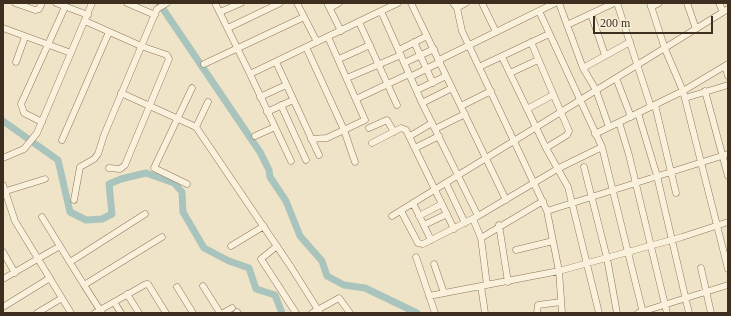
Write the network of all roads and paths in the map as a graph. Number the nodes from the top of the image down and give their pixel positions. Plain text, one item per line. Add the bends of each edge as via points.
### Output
1 (16, 3) edge
2 (42, 3) edge
3 (56, 3) edge
4 (92, 3) edge
5 (127, 3) edge
6 (216, 3) edge
7 (241, 3) edge
8 (280, 3) edge
9 (297, 3) edge
10 (339, 3) edge
11 (398, 3) edge
12 (411, 3) edge
13 (466, 3) edge
14 (555, 3) edge
15 (559, 3) edge
16 (614, 3) edge
17 (618, 3) edge
18 (659, 3) edge
19 (687, 3) edge
20 (719, 3) edge
21 (485, 4) edge
22 (328, 5) edge
23 (651, 5) edge
24 (65, 6) junction
25 (455, 6) edge
26 (160, 8) edge
27 (381, 11) junction
28 (539, 11) junction
29 (726, 11) edge
30 (220, 12) junction
31 (591, 14) junction
32 (88, 15) junction
33 (304, 17) junction
34 (85, 22) junction
35 (359, 22) junction
36 (567, 25) junction
37 (3, 28) edge
38 (228, 28) junction
39 (696, 29) junction
40 (340, 31) junction
41 (109, 32) junction
42 (496, 32) junction
43 (549, 34) junction
44 (25, 36) junction
45 (427, 36) junction
46 (328, 37) junction
47 (317, 42) junction
48 (414, 42) junction
49 (531, 42) junction
50 (630, 42) junction
51 (46, 44) junction
52 (370, 45) junction
53 (469, 45) junction
54 (141, 46) junction
55 (306, 47) junction
56 (665, 48) junction
57 (238, 49) junction
58 (434, 49) junction
59 (400, 52) junction
60 (71, 53) junction
61 (605, 55) junction
62 (420, 56) junction
63 (502, 57) junction
64 (338, 59) junction
65 (538, 60) junction
66 (439, 61) junction
67 (16, 62) dead end
68 (276, 62) junction
69 (404, 63) junction
70 (204, 64) dead end
71 (379, 65) junction
72 (637, 65) junction
73 (726, 65) edge
74 (479, 67) junction
75 (583, 68) junction
76 (426, 69) junction
77 (510, 73) junction
78 (250, 74) junction
79 (410, 75) junction
80 (446, 76) junction
81 (728, 76) edge
82 (347, 78) junction
83 (616, 78) junction
84 (433, 82) junction
85 (388, 84) junction
86 (286, 85) junction
87 (728, 86) edge
88 (192, 88) dead end
89 (452, 88) junction
90 (417, 90) junction
91 (596, 90) junction
92 (491, 91) junction
93 (683, 91) junction
94 (705, 91) junction
95 (121, 93) junction
96 (553, 95) junction
97 (260, 97) junction
98 (685, 98) junction
99 (356, 99) junction
100 (293, 100) junction
101 (579, 101) junction
102 (208, 102) dead end
103 (422, 102) junction
104 (149, 105) junction
105 (281, 105) junction
106 (397, 105) dead end
107 (461, 106) junction
108 (653, 106) junction
109 (527, 109) junction
110 (267, 112) junction
111 (561, 112) junction
112 (465, 114) junction
113 (638, 114) junction
114 (178, 117) junction
115 (631, 117) junction
116 (42, 122) junction
117 (619, 122) junction
118 (196, 126) junction
119 (434, 126) junction
120 (275, 127) junction
121 (536, 127) junction
122 (609, 127) junction
123 (369, 128) dead end
124 (344, 130) junction
125 (394, 132) junction
126 (596, 134) junction
127 (255, 136) dead end
128 (410, 136) junction
129 (439, 136) junction
130 (311, 139) junction
131 (62, 140) dead end
132 (514, 140) junction
133 (372, 143) dead end
134 (602, 147) junction
135 (415, 148) junction
136 (546, 148) junction
137 (319, 155) dead end
138 (725, 155) edge
139 (3, 158) edge
140 (486, 158) junction
141 (306, 160) dead end
142 (291, 161) dead end
143 (356, 162) dead end
144 (700, 163) junction
145 (584, 167) dead end
146 (109, 168) dead end
147 (559, 168) junction
148 (672, 172) junction
149 (458, 176) junction
150 (657, 176) junction
151 (728, 176) edge
152 (45, 179) dead end
153 (446, 183) junction
154 (636, 183) junction
155 (187, 184) dead end
156 (535, 184) junction
157 (3, 185) edge
158 (435, 190) junction
159 (613, 190) junction
160 (4, 192) edge
161 (676, 193) dead end
162 (591, 197) junction
163 (74, 200) dead end
164 (506, 200) junction
165 (543, 201) junction
166 (413, 203) junction
167 (572, 203) junction
168 (442, 204) junction
169 (6, 208) edge
170 (401, 211) junction
171 (547, 211) junction
172 (146, 214) dead end
173 (447, 214) junction
174 (392, 216) dead end
175 (419, 216) junction
176 (42, 217) dead end
177 (476, 217) junction
178 (728, 222) edge
179 (466, 223) junction
180 (424, 225) junction
181 (499, 225) junction
182 (264, 226) junction
183 (716, 226) junction
184 (454, 229) junction
185 (162, 237) dead end
186 (481, 238) junction
187 (672, 239) junction
188 (431, 240) junction
189 (553, 240) junction
190 (651, 245) junction
191 (60, 246) junction
192 (231, 246) dead end
193 (277, 246) junction
194 (516, 250) dead end
195 (3, 252) edge
196 (628, 252) junction
197 (416, 257) dead end
198 (607, 258) junction
199 (38, 259) junction
200 (70, 262) junction
201 (588, 263) junction
202 (434, 264) dead end
203 (700, 268) dead end
204 (728, 269) edge
205 (559, 271) junction
206 (15, 273) junction
207 (50, 278) junction
208 (3, 279) edge
209 (508, 282) junction
210 (84, 285) junction
211 (728, 285) edge
212 (203, 286) dead end
213 (484, 286) junction
214 (177, 287) dead end
215 (706, 292) junction
216 (444, 293) junction
217 (126, 294) junction
218 (429, 296) junction
219 (62, 298) junction
220 (686, 298) junction
221 (114, 302) junction
222 (562, 302) junction
223 (665, 305) junction
224 (3, 307) edge
225 (236, 311) edge
226 (99, 312) edge
227 (317, 312) edge
228 (37, 313) edge
229 (71, 313) edge
230 (121, 313) edge
231 (139, 313) edge
232 (166, 313) edge
233 (193, 313) edge
234 (220, 313) edge
235 (223, 313) edge
236 (296, 313) edge
237 (350, 313) edge
238 (435, 313) edge
239 (485, 313) edge
240 (537, 313) edge
241 (562, 313) edge
242 (599, 313) edge
243 (617, 313) edge
244 (641, 313) edge
245 (667, 313) edge
246 (690, 313) edge
247 (711, 313) edge

1 - 2 street via 35,10 39,9
3 - 24 street
4 - 32 street
5 - 26 street
6 - 30 street
7 - 30 street
8 - 38 street
9 - 33 street
10 - 22 street
11 - 27 street
12 - 45 street
13 - 25 street
14 - 28 street
15 - 36 street
16 - 31 street
17 - 50 street
18 - 23 street
19 - 39 street
20 - 29 street
21 - 42 street
22 - 40 street
23 - 56 street
24 - 32 street
24 - 51 street
25 - 53 street
26 - 54 street
27 - 35 street
27 - 59 street
28 - 42 street
28 - 43 street
29 - 39 street
30 - 38 street
31 - 36 street
31 - 61 street
32 - 34 street
33 - 47 street
33 - 57 street
34 - 41 street
34 - 60 street
35 - 40 street
35 - 52 street
36 - 75 street
37 - 44 street
38 - 57 street
39 - 56 street
40 - 46 street
41 - 54 street
41 - 131 street
42 - 53 street
43 - 49 street
43 - 101 street
44 - 51 street
44 - 67 street
45 - 48 street
45 - 58 street
46 - 47 street
46 - 64 street
47 - 55 street
48 - 59 street
48 - 62 street
49 - 63 street
49 - 65 street
50 - 61 street
50 - 72 street
51 - 60 street
51 - 116 street via 21,104 24,113
52 - 64 street
52 - 71 street
53 - 66 street
53 - 74 street
54 - 95 street
54 - 104 street via 166,54 169,59
55 - 68 street
55 - 124 street
56 - 72 street
56 - 93 street
57 - 70 street
57 - 78 street
58 - 62 street
58 - 66 street
59 - 69 street
59 - 71 street
60 - 116 street
61 - 75 street
62 - 69 street
62 - 76 street
63 - 74 street
63 - 77 street
64 - 82 street
65 - 77 street
65 - 96 street
66 - 76 street
66 - 80 street
68 - 78 street
68 - 86 street
69 - 79 street
71 - 82 street
71 - 85 street
72 - 83 street
72 - 108 street
73 - 81 street
73 - 93 street
74 - 92 street
75 - 91 street
76 - 79 street
76 - 84 street
77 - 109 street
78 - 97 street
79 - 85 street
79 - 90 street
80 - 84 street
80 - 89 street
82 - 99 street
83 - 91 street
83 - 115 street
84 - 90 street
85 - 99 street
85 - 106 street
86 - 97 street
86 - 100 street
87 - 94 street
88 - 114 street
89 - 103 street
89 - 107 street
90 - 103 street
91 - 101 street
91 - 122 street
92 - 107 street
92 - 132 street
93 - 98 street
93 - 108 street
94 - 98 street
94 - 138 street
95 - 104 street
95 - 163 street via 98,154 80,167
96 - 109 street
96 - 111 street
97 - 110 street
98 - 144 street
99 - 124 street via 365,120
100 - 105 street
100 - 130 street
101 - 111 street
101 - 126 street
102 - 118 street
103 - 119 street
104 - 114 street
104 - 146 street via 123,168
105 - 110 street
105 - 141 street
107 - 112 street
108 - 113 street
108 - 148 street
109 - 121 street
110 - 120 street
111 - 121 street
111 - 136 street via 569,133
112 - 119 street
112 - 140 street
113 - 115 street
113 - 150 street
114 - 118 street
114 - 155 street via 154,168
115 - 117 street
116 - 139 street via 35,138 21,152
117 - 122 street
117 - 154 street
118 - 182 street
119 - 128 street
119 - 129 street
120 - 127 street
120 - 142 street
121 - 132 street
121 - 136 street
122 - 126 street
123 - 125 street via 387,120
124 - 130 street via 327,138
124 - 143 street
125 - 128 street via 404,128
125 - 133 street
126 - 134 street
128 - 135 street
129 - 135 street
129 - 149 street
130 - 137 street
132 - 140 street
132 - 156 street
134 - 147 street
134 - 159 street
135 - 158 street
136 - 147 street
138 - 144 street
138 - 151 street
140 - 149 street
140 - 164 street
144 - 148 street
144 - 183 street
145 - 162 street
147 - 156 street
147 - 167 street
148 - 150 street
148 - 161 street
149 - 153 street
149 - 177 street
150 - 154 street
150 - 187 street
152 - 160 street
153 - 158 street
153 - 179 street
154 - 159 street
154 - 190 street
156 - 164 street
156 - 165 street
157 - 160 street
158 - 166 street
158 - 168 street
159 - 162 street
159 - 196 street
160 - 169 street
162 - 167 street
162 - 198 street
164 - 177 street
165 - 171 street
165 - 181 street
166 - 170 street
166 - 175 street
167 - 171 street
167 - 201 street
168 - 173 street
168 - 175 street
169 - 199 street
170 - 174 street
170 - 188 street via 418,243 423,244
171 - 189 street
172 - 200 street
173 - 180 street
173 - 184 street
175 - 180 street
176 - 191 street
177 - 179 street
177 - 186 street
178 - 183 street
179 - 184 street
180 - 188 street
181 - 186 street
181 - 209 street
182 - 192 street
182 - 193 street
183 - 187 street
183 - 204 street
184 - 188 street
185 - 210 street
186 - 213 street
187 - 190 street
187 - 220 street
189 - 194 street
189 - 205 street
190 - 196 street
190 - 223 street
191 - 199 street
191 - 200 street
193 - 227 street
193 - 236 street via 261,260
195 - 206 street
196 - 198 street
196 - 244 street
197 - 218 street
198 - 201 street
198 - 243 street
199 - 206 street
199 - 207 street
200 - 210 street
201 - 205 street
201 - 242 street
202 - 216 street
203 - 215 street
205 - 209 street
205 - 222 street
206 - 208 street
207 - 219 street
207 - 224 street
209 - 213 street
210 - 226 street
211 - 215 street
212 - 234 street
213 - 216 street
213 - 239 street
214 - 233 street
215 - 220 street
215 - 247 street
216 - 218 street
217 - 221 street
217 - 231 street
217 - 232 street via 147,284
218 - 238 street
219 - 228 street
219 - 229 street
220 - 223 street
220 - 246 street
221 - 226 street
221 - 230 street
222 - 240 street via 538,305
222 - 241 street
223 - 244 street
223 - 245 street
225 - 235 street
227 - 237 street via 339,298

